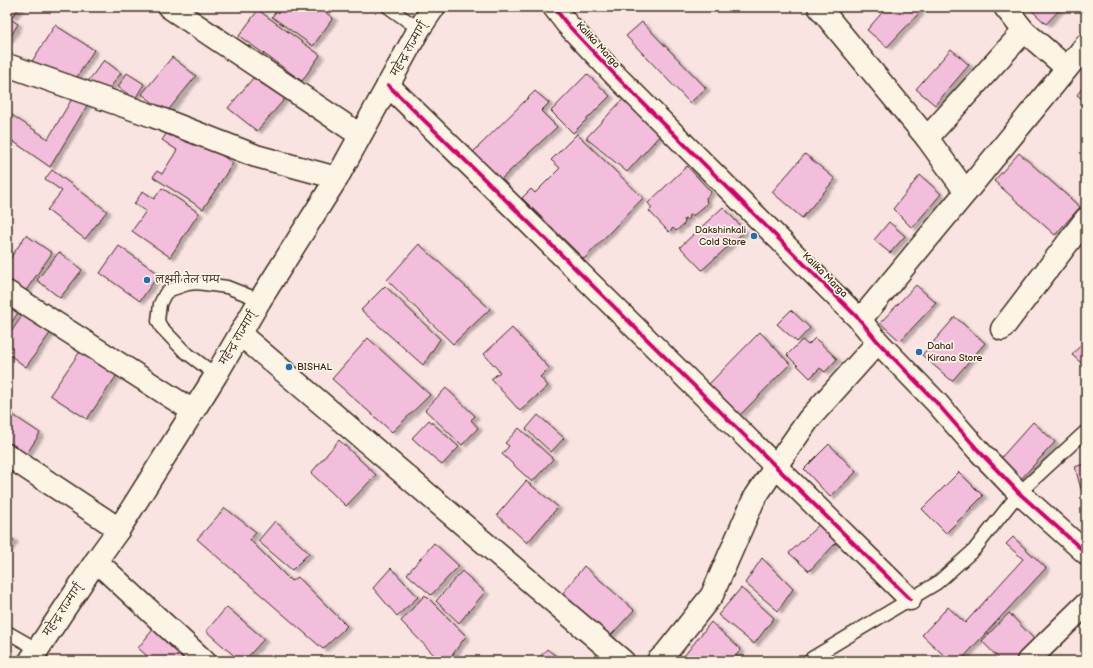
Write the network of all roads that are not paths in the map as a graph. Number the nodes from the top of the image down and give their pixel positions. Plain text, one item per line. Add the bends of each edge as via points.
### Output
1 (169, 7) edge
2 (388, 7) edge
3 (434, 7) edge
4 (554, 7) edge
5 (819, 7) edge
6 (1005, 7) edge
7 (419, 29) junction
8 (1024, 31) junction
9 (1086, 45) edge
10 (7, 65) edge
11 (1067, 68) junction
12 (388, 85) junction
13 (360, 135) junction
14 (927, 138) junction
15 (337, 178) junction
16 (966, 192) junction
17 (1086, 218) edge
18 (7, 292) edge
19 (260, 300) junction
20 (860, 320) junction
21 (1002, 329) dead end
22 (240, 334) junction
23 (878, 342) junction
24 (216, 375) junction
25 (193, 412) junction
26 (1086, 431) edge
27 (7, 455) edge
28 (776, 466) junction
29 (1019, 492) junction
30 (119, 529) junction
31 (1086, 553) edge
32 (96, 561) junction
33 (910, 599) junction
34 (1086, 604) edge
35 (7, 632) edge
36 (33, 655) edge
37 (204, 661) edge
38 (623, 661) edge
39 (658, 661) edge
40 (810, 661) edge
41 (1028, 661) edge

1 - 13 main road
2 - 7 lane
3 - 7 main road, महेन्द्र राज्मार्ग्
4 - 20 main road, Kalika Marga via 567,24 682,144
5 - 14 main road
6 - 8 main road
7 - 12 main road, महेन्द्र राज्मार्ग्
8 - 11 main road
8 - 14 main road
9 - 11 main road
10 - 15 main road via 154,116 256,156
11 - 16 main road
12 - 13 main road, महेन्द्र राज्मार्ग्
12 - 28 main road
13 - 15 main road, महेन्द्र राज्मार्ग्
14 - 16 main road
15 - 19 main road, महेन्द्र राज्मार्ग्
16 - 20 main road
17 - 21 main road
18 - 25 main road
19 - 22 main road, महेन्द्र राज्मार्ग्
19 - 24 lane via 228,287 197,283 170,290 165,294 160,304 158,321 161,327 184,351
20 - 23 main road, Kalika Marga
22 - 24 main road, महेन्द्र राज्मार्ग्
22 - 38 main road
23 - 28 main road via 809,418
23 - 29 main road, Kalika Marga
24 - 25 main road, महेन्द्र राज्मार्ग्
25 - 30 main road, महेन्द्र राज्मार्ग्
26 - 29 lane
27 - 30 main road
28 - 33 main road
28 - 39 main road via 754,499 712,595
29 - 31 main road, Kalika Marga
29 - 33 lane via 974,550 937,583
30 - 32 main road, महेन्द्र राज्मार्ग्
32 - 36 main road, महेन्द्र राज्मार्ग्
32 - 37 main road
33 - 40 lane
34 - 41 main road
35 - 36 lane

